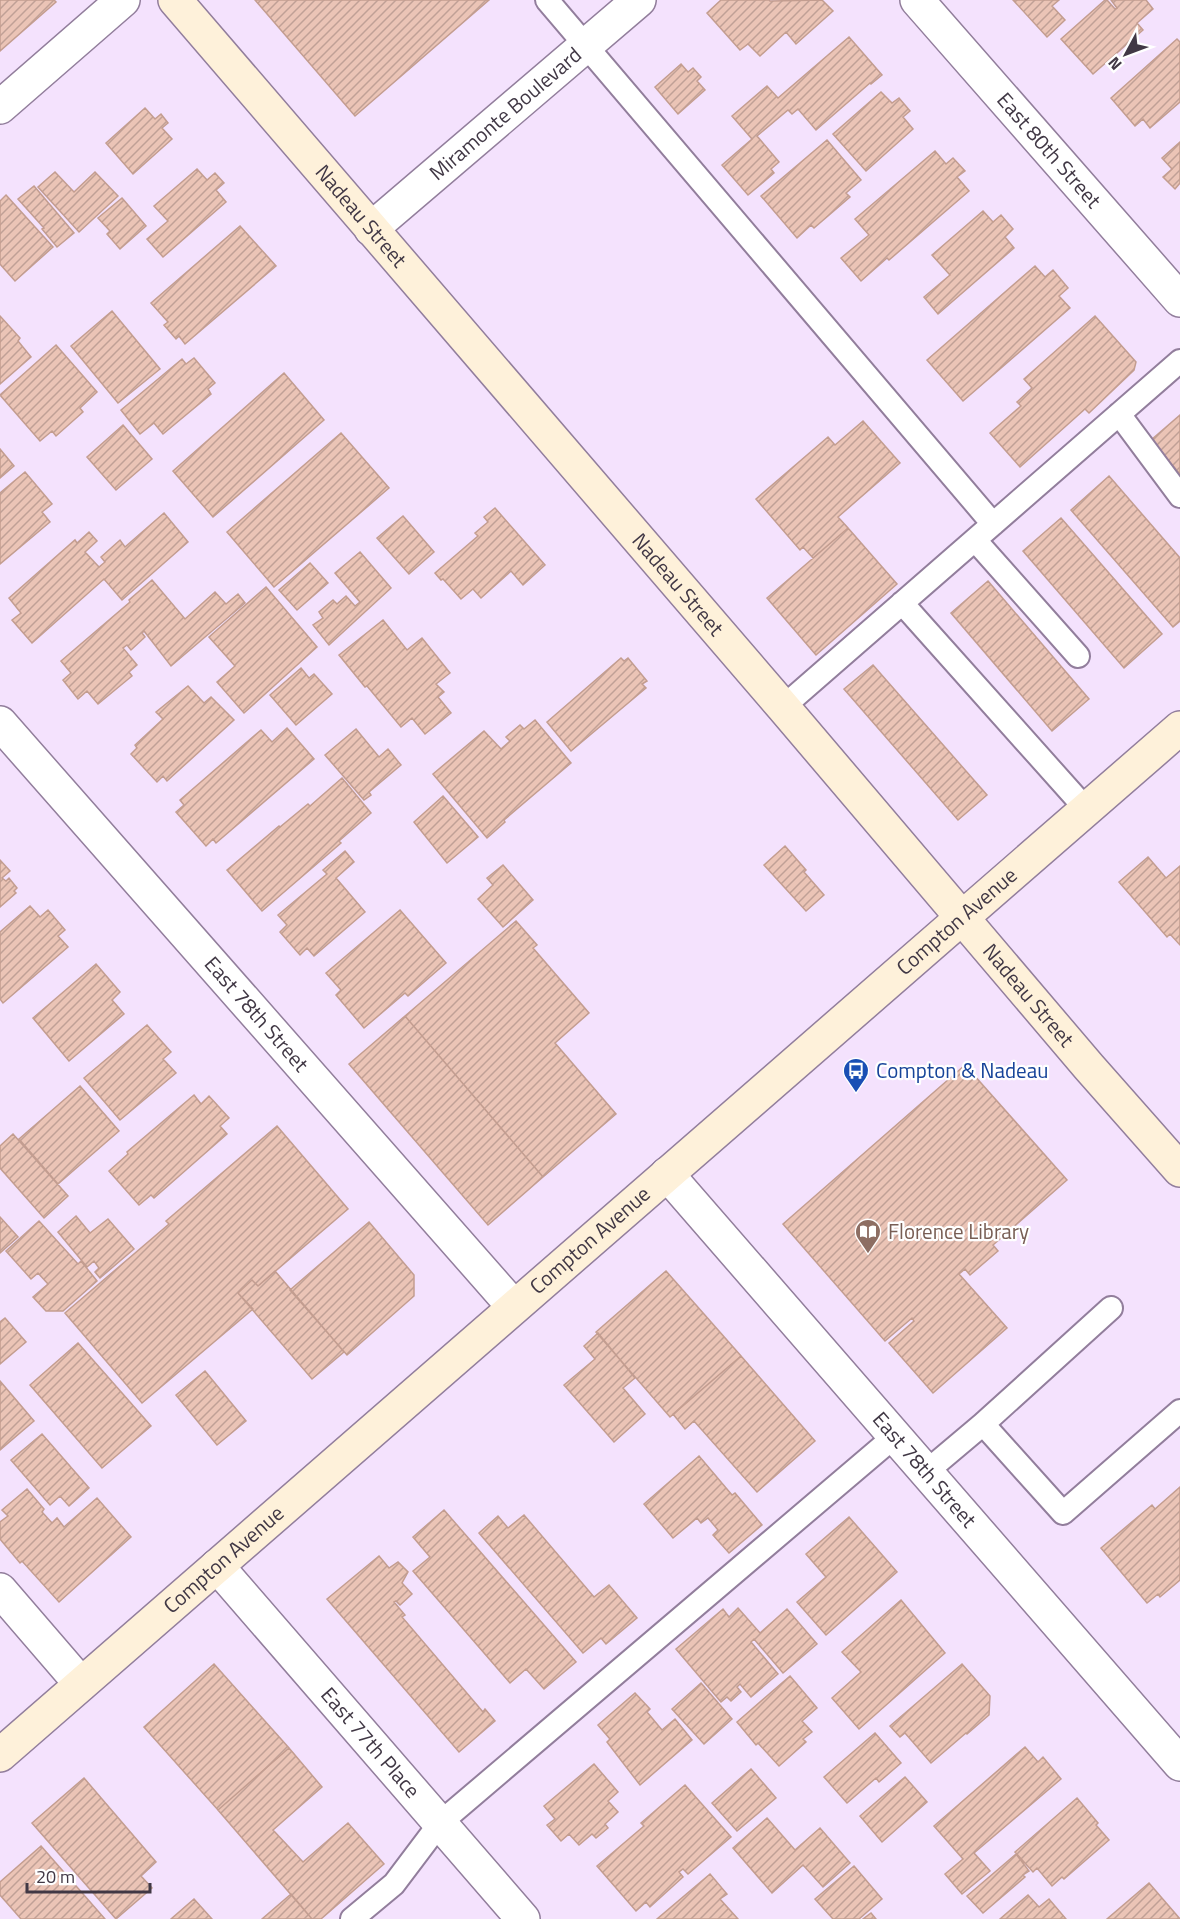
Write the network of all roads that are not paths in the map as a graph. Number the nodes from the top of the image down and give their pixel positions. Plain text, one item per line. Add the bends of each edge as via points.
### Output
1 (123, 0) edge
2 (175, 0) edge
3 (547, 0) edge
4 (639, 0) edge
5 (917, 0) edge
6 (586, 46) junction
7 (0, 107) edge
8 (371, 229) junction
9 (1180, 300) edge
10 (1180, 361) edge
11 (1119, 414) junction
12 (1180, 496) edge
13 (993, 524) junction
14 (975, 540) junction
15 (902, 603) junction
16 (1078, 656) dead end
17 (783, 706) junction
18 (0, 723) edge
19 (1180, 728) edge
20 (1086, 809) junction
21 (962, 916) junction
22 (1180, 1170) edge
23 (667, 1174) junction
24 (514, 1307) junction
25 (1111, 1308) dead end
26 (1180, 1411) edge
27 (983, 1424) junction
28 (895, 1436) junction
29 (926, 1472) junction
30 (217, 1566) junction
31 (0, 1590) edge
32 (81, 1684) junction
33 (0, 1755) edge
34 (1180, 1764) edge
35 (440, 1823) junction
36 (352, 1919) edge
37 (523, 1919) edge

1 - 7 street
2 - 8 main road, Nadeau Street
3 - 6 lane
4 - 6 street, Miramonte Boulevard
5 - 9 street, East 80th Street
6 - 8 street, Miramonte Boulevard
6 - 13 lane
8 - 17 main road, Nadeau Street
10 - 11 lane
11 - 12 lane
11 - 13 lane
13 - 14 lane
14 - 15 lane
14 - 16 lane
15 - 17 lane
15 - 20 lane
17 - 21 main road, Nadeau Street
18 - 24 street, East 78th Street
19 - 20 main road, Compton Avenue
20 - 21 main road, Compton Avenue
21 - 22 main road, Nadeau Street
21 - 23 main road, Compton Avenue
23 - 24 main road, Compton Avenue
23 - 28 street, East 78th Street
24 - 30 main road, Compton Avenue
25 - 27 lane
26 - 27 lane via 1063,1513
27 - 29 lane
28 - 29 street, East 78th Street
28 - 35 lane
29 - 34 street, East 78th Street
30 - 32 main road, Compton Avenue
30 - 35 street, East 77th Place
31 - 32 street
32 - 33 main road, Compton Avenue
35 - 36 lane via 394,1884
35 - 37 street, East 77th Place

